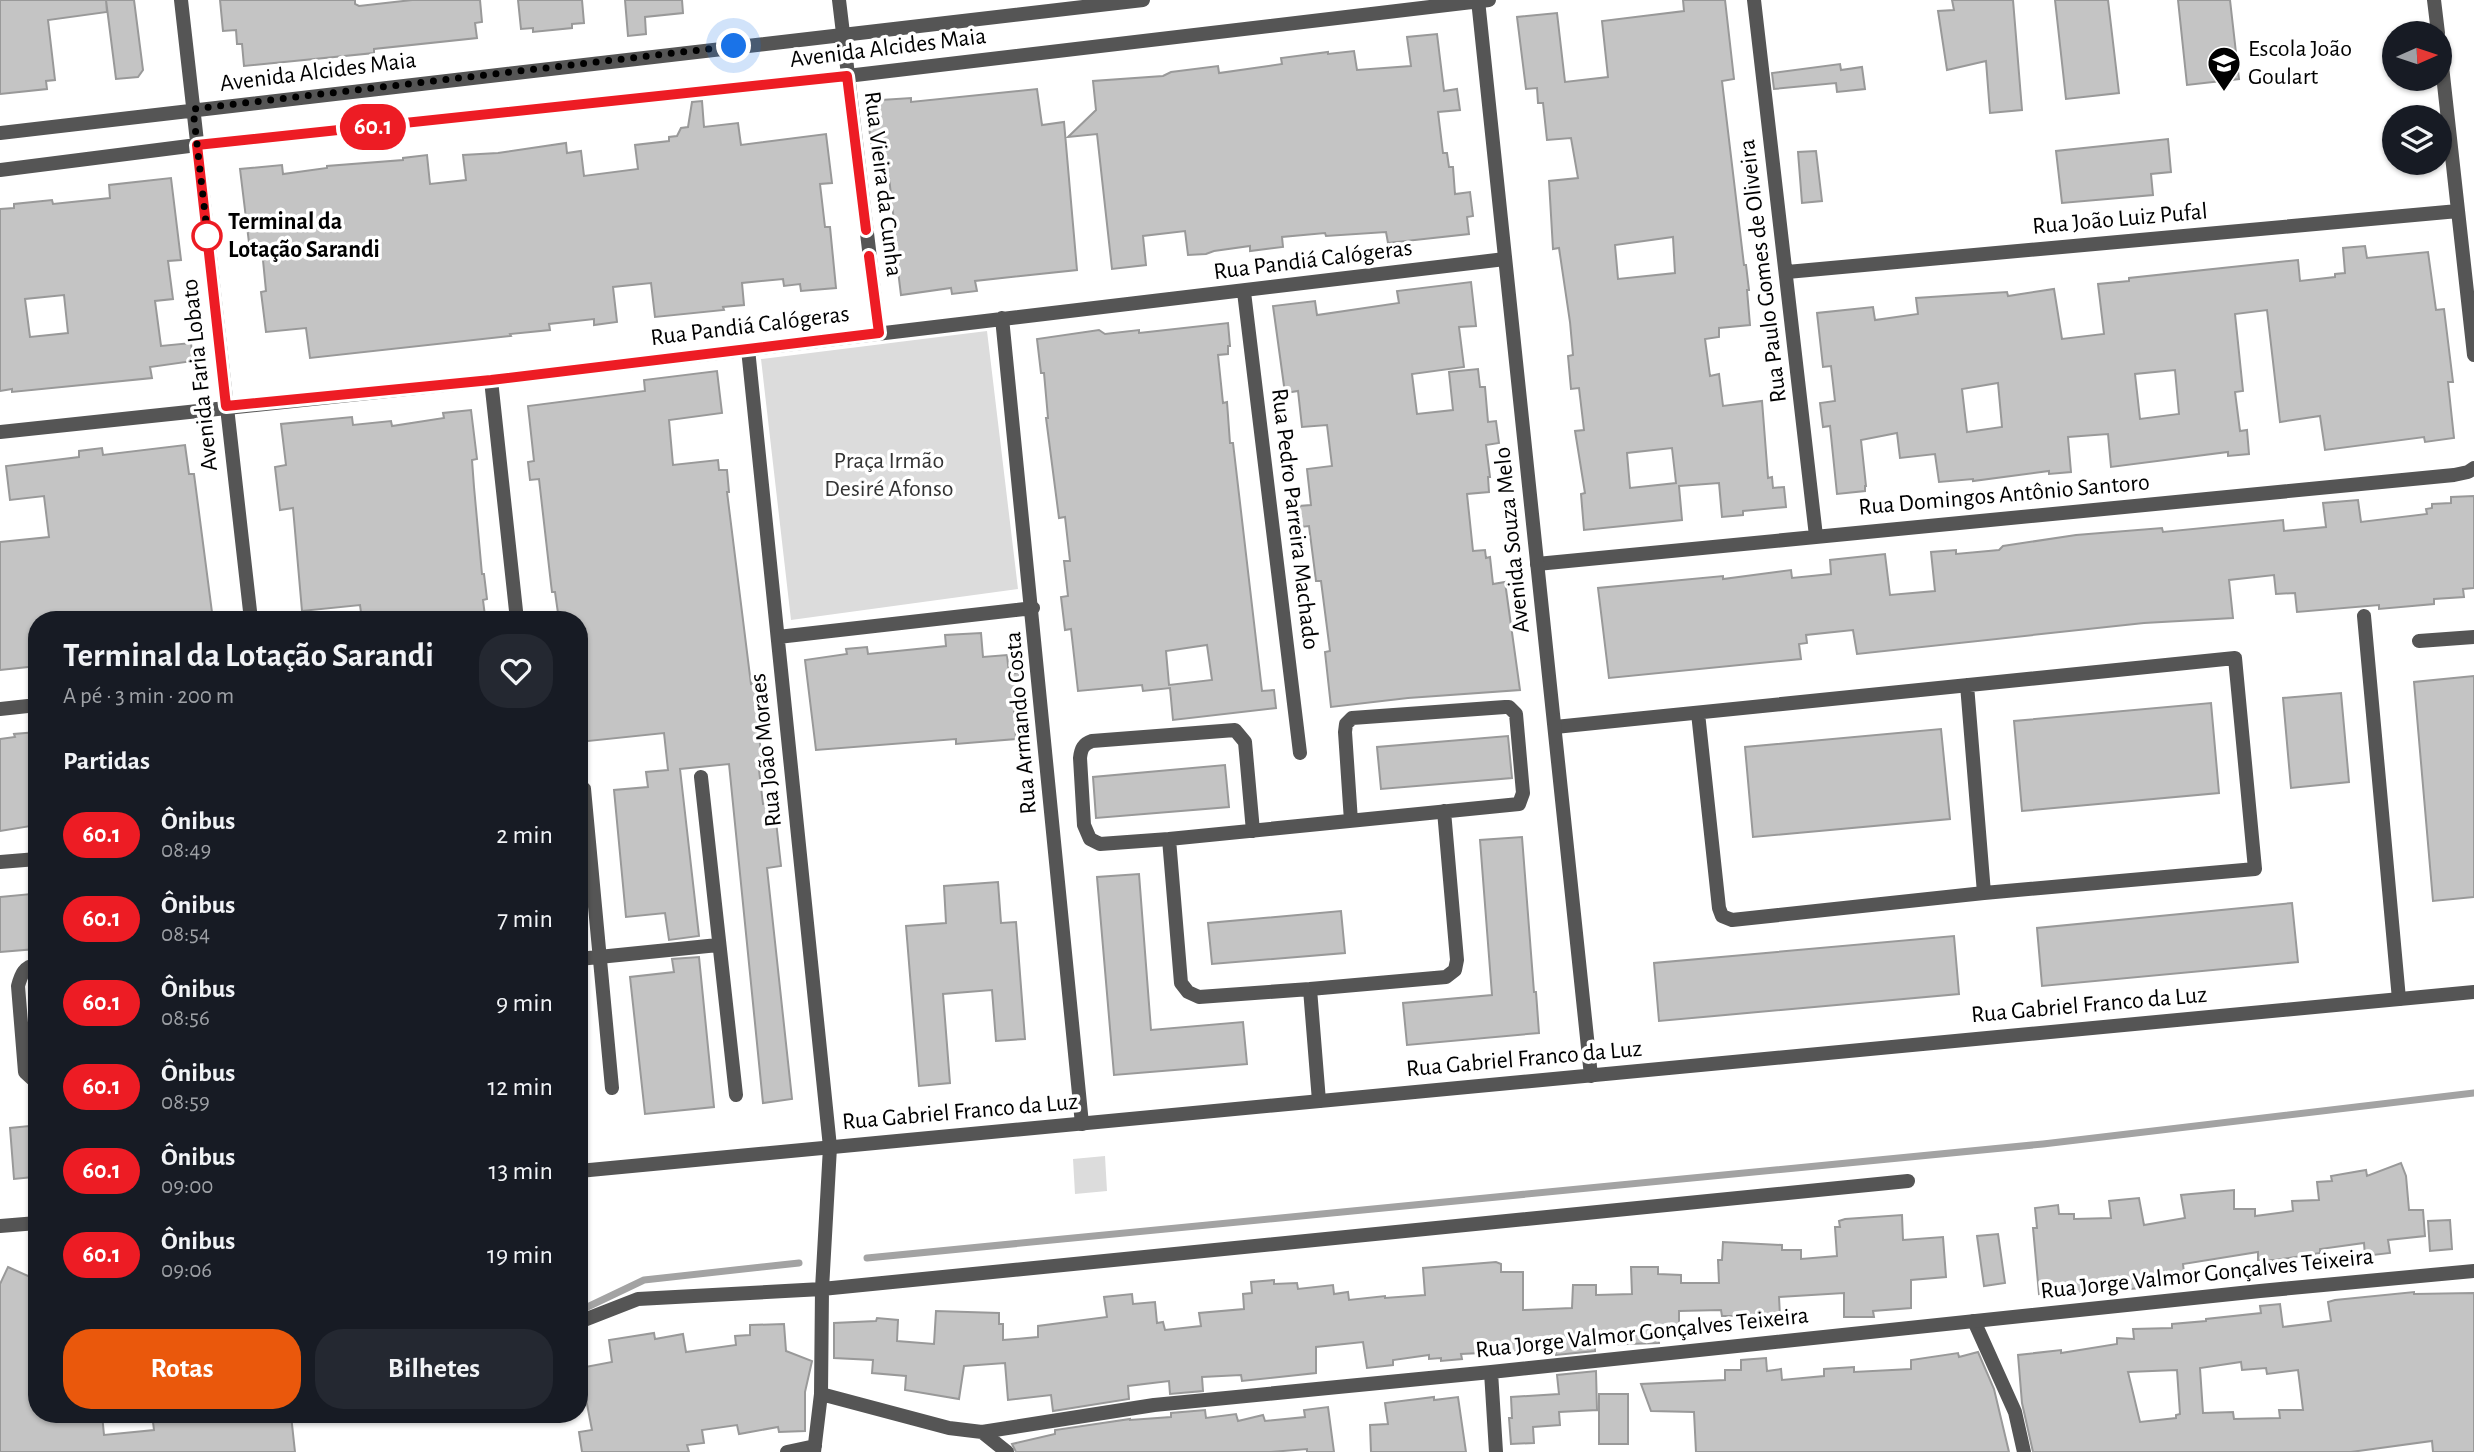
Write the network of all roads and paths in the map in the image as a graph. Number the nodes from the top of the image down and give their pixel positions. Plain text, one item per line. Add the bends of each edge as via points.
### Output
1 (181, 0) edge
2 (839, 0) edge
3 (1143, 0) edge
4 (1482, 0) edge
5 (1754, 0) edge
6 (2434, 0) edge
7 (2437, 21) edge
8 (843, 34) junction
9 (847, 76) junction
10 (2445, 91) edge
11 (193, 109) junction
12 (0, 132) edge
13 (197, 145) junction
14 (0, 170) edge
15 (2458, 211) junction
16 (1505, 259) junction
17 (1787, 272) junction
18 (1244, 292) junction
19 (1003, 317) junction
20 (879, 333) junction
21 (748, 349) junction
22 (2474, 355) edge
23 (491, 380) junction
24 (226, 406) junction
25 (0, 432) edge
26 (2474, 468) edge
27 (1816, 536) junction
28 (1537, 564) junction
29 (1033, 608) junction
30 (250, 611) edge
31 (516, 611) edge
32 (2364, 616) dead end
33 (778, 637) junction
34 (2474, 637) edge
35 (2419, 641) dead end
36 (1967, 685) junction
37 (28, 706) edge
38 (0, 709) edge
39 (1698, 713) junction
40 (1555, 727) junction
41 (1300, 753) dead end
42 (701, 777) dead end
43 (1444, 811) junction
44 (1351, 821) junction
45 (1253, 831) junction
46 (588, 834) edge
47 (1169, 839) junction
48 (28, 860) edge
49 (0, 862) edge
50 (1984, 893) junction
51 (718, 945) junction
52 (599, 957) junction
53 (588, 958) edge
54 (28, 967) edge
55 (1310, 989) junction
56 (2474, 992) edge
57 (2399, 999) junction
58 (28, 1075) edge
59 (1591, 1076) junction
60 (612, 1088) dead end
61 (736, 1095) dead end
62 (1319, 1101) junction
63 (1082, 1124) junction
64 (830, 1147) junction
65 (588, 1170) edge
66 (1908, 1181) dead end
67 (28, 1224) edge
68 (0, 1226) edge
69 (2474, 1271) edge
70 (822, 1289) junction
71 (588, 1318) edge
72 (1974, 1321) junction
73 (1490, 1372) junction
74 (821, 1394) junction
75 (982, 1432) junction
76 (815, 1449) edge
77 (787, 1452) edge
78 (1007, 1452) edge
79 (1496, 1452) edge
80 (2024, 1452) edge

1 - 11 street, Avenida Faria Lobato
2 - 8 street, Rua Vieira da Cunha
3 - 8 street, Avenida Alcides Maia
4 - 9 street, Avenida Alcides Maia
4 - 16 street, Avenida Souza Melo
5 - 17 street, Rua Paulo Gomes de Oliveira
6 - 7 street
8 - 9 street, Rua Vieira da Cunha
8 - 11 street, Avenida Alcides Maia
9 - 13 street, Avenida Alcides Maia
9 - 20 street, Rua Vieira da Cunha
10 - 15 street
11 - 12 street, Avenida Alcides Maia
11 - 13 street, Avenida Faria Lobato
13 - 14 street, Avenida Alcides Maia
13 - 24 street, Avenida Faria Lobato
15 - 17 street, Rua João Luiz Pufal
15 - 22 street
16 - 18 street, Rua Pandiá Calógeras
16 - 28 street, Avenida Souza Melo
17 - 27 street, Rua Paulo Gomes de Oliveira
18 - 19 street, Rua Pandiá Calógeras
18 - 41 street, Rua Pedro Parreira Machado
19 - 20 street, Rua Pandiá Calógeras
19 - 29 street, Rua Armando Costa
20 - 21 street, Rua Pandiá Calógeras
21 - 23 street, Rua Pandiá Calógeras
21 - 33 street, Rua João Moraes
23 - 24 street, Rua Pandiá Calógeras
23 - 31 street
24 - 25 street, Rua Pandiá Calógeras
24 - 30 street, Avenida Faria Lobato
26 - 27 street, Rua Domingos Antônio Santoro via 2454,475
27 - 28 street, Rua Domingos Antônio Santoro
28 - 40 street, Avenida Souza Melo
29 - 33 street
29 - 63 street, Rua Armando Costa
32 - 57 street
33 - 64 street, Rua João Moraes
34 - 35 street
36 - 39 street
36 - 50 street
36 - 50 street via 2235,658 2255,869
37 - 38 street
39 - 40 street
39 - 50 street via 1713,865 1723,916 1732,920
40 - 59 street, Avenida Souza Melo
42 - 51 street
43 - 44 street
43 - 44 street via 1522,801 1518,720 1513,709 1352,718 1345,732
43 - 55 street via 1455,970 1446,977
44 - 45 street
45 - 47 street
45 - 47 street via 1245,742 1235,730 1087,743 1080,758 1084,825 1090,839 1100,844
46 - 52 street
47 - 55 street via 1185,989 1199,996
48 - 49 street
51 - 52 street
51 - 61 street
52 - 53 street
52 - 60 street
54 - 58 street via 18,986
55 - 62 street
56 - 57 street, Rua Gabriel Franco da Luz
57 - 59 street, Rua Gabriel Franco da Luz
59 - 62 street, Rua Gabriel Franco da Luz
62 - 63 street, Rua Gabriel Franco da Luz
63 - 64 street, Rua Gabriel Franco da Luz
64 - 65 street, Rua Gabriel Franco da Luz
64 - 70 street, Rua João Moraes
66 - 70 street
67 - 68 street
69 - 72 street, Rua Jorge Valmor Gonçalves Teixeira
70 - 71 street via 638,1299
70 - 74 street, Rua João Moraes
72 - 73 street, Rua Jorge Valmor Gonçalves Teixeira
72 - 80 street via 2015,1412
73 - 75 street, Rua Jorge Valmor Gonçalves Teixeira via 1154,1405
73 - 79 street
74 - 75 street, Rua Jorge Valmor Gonçalves Teixeira via 949,1428
74 - 76 street, Rua João Moraes
75 - 78 street
76 - 77 street

